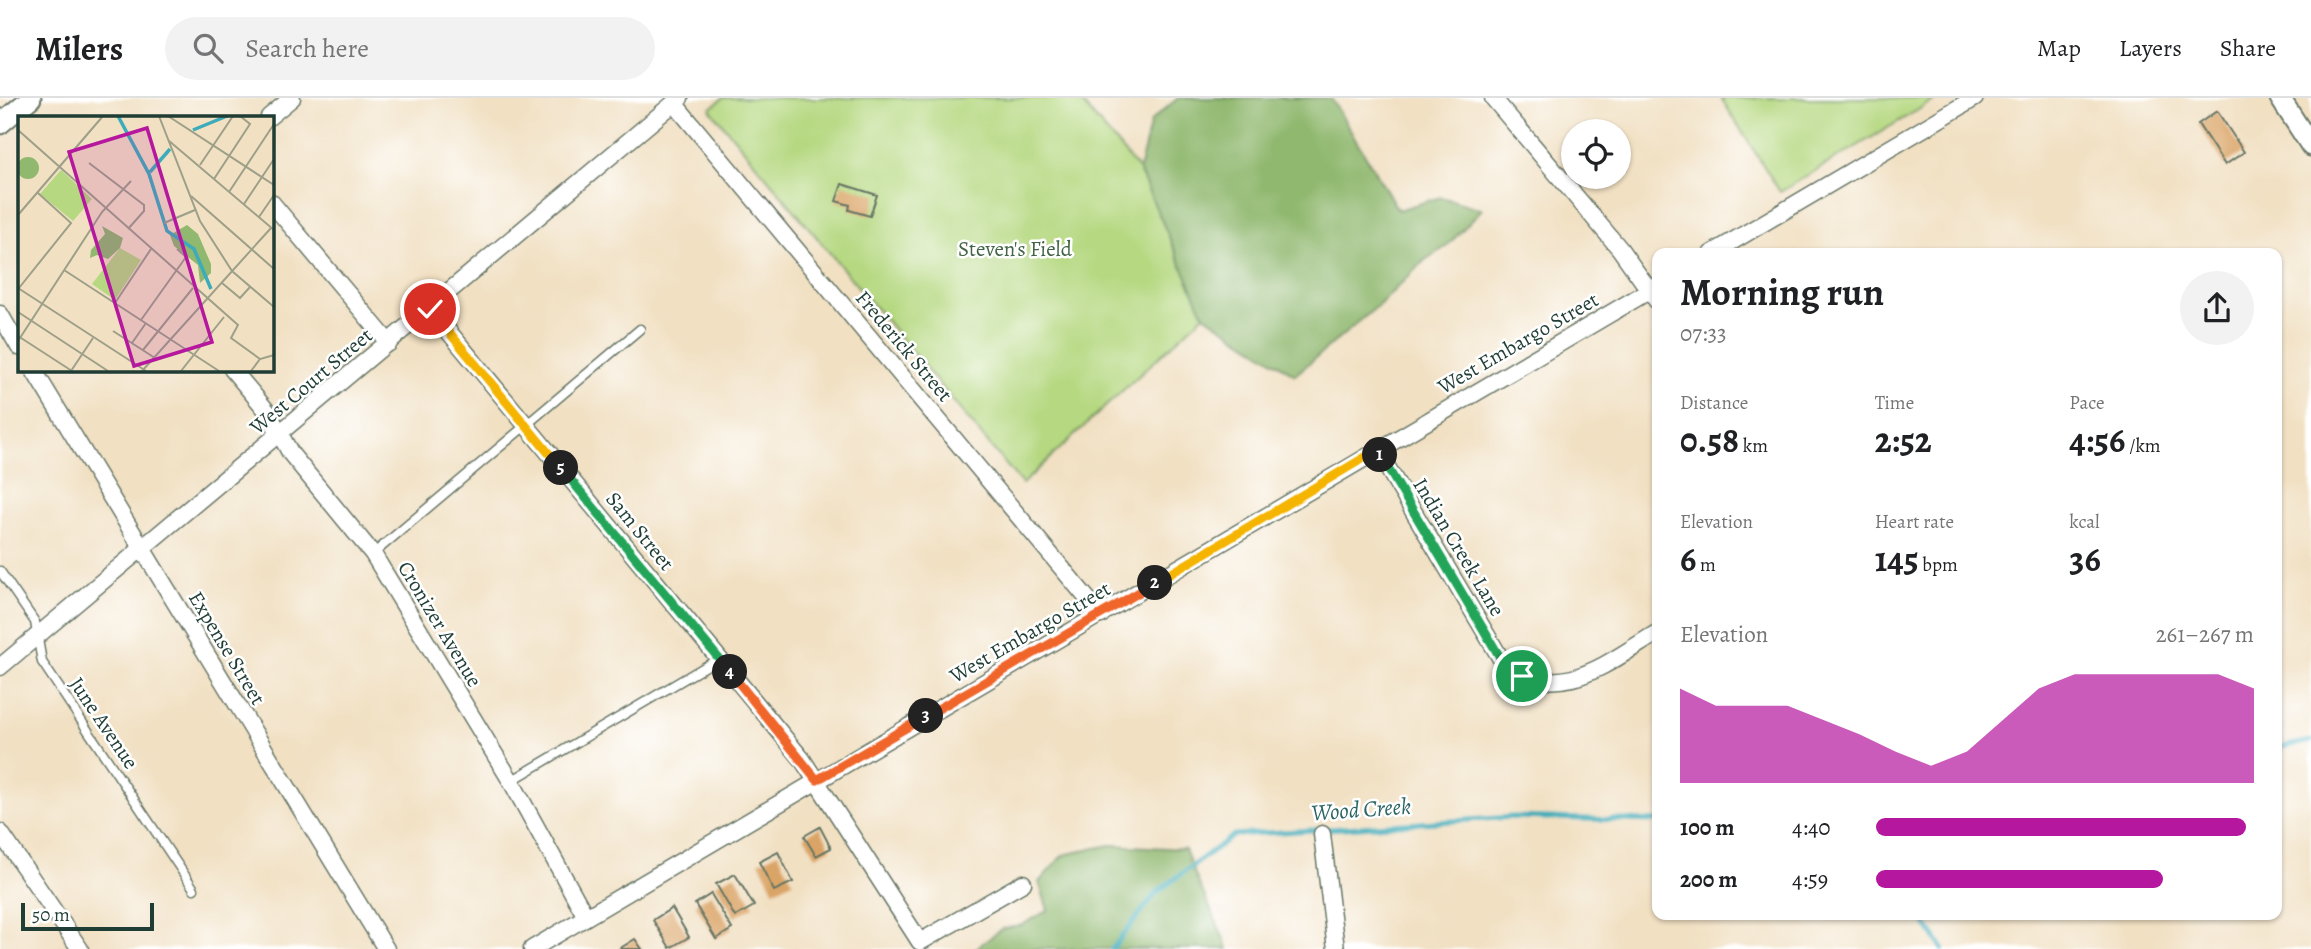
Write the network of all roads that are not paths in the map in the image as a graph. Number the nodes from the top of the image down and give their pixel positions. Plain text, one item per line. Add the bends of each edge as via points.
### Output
1 (31, 98) edge
2 (292, 98) edge
3 (1493, 98) edge
4 (1975, 98) edge
5 (2280, 98) edge
6 (677, 101) edge
7 (270, 116) edge
8 (0, 124) edge
9 (2308, 136) edge
10 (273, 204) edge
11 (1722, 248) edge
12 (1652, 288) edge
13 (1652, 294) edge
14 (430, 309) junction
15 (0, 314) edge
16 (14, 325) edge
17 (640, 329) dead end
18 (18, 343) edge
19 (389, 343) junction
20 (34, 371) edge
21 (234, 371) edge
22 (527, 426) junction
23 (280, 434) junction
24 (1377, 450) junction
25 (142, 549) junction
26 (373, 554) junction
27 (0, 571) edge
28 (1101, 615) junction
29 (38, 635) junction
30 (1652, 636) edge
31 (718, 659) junction
32 (0, 667) edge
33 (817, 780) junction
34 (511, 781) junction
35 (0, 832) edge
36 (1322, 834) dead end
37 (1023, 883) dead end
38 (194, 889) dead end
39 (586, 917) junction
40 (80, 949) edge
41 (386, 949) edge
42 (532, 949) edge
43 (1336, 949) edge

1 - 8 street
2 - 7 street
3 - 12 street
4 - 11 street
5 - 9 street
6 - 14 street, West Court Street
6 - 28 street, Frederick Street
10 - 19 street
13 - 24 street, West Embargo Street
14 - 19 street, West Court Street
14 - 22 street, Sam Street
15 - 16 street
16 - 18 street
17 - 22 lane
19 - 23 street, West Court Street
20 - 25 street, Expense Street
21 - 23 street, Cronizer Avenue
22 - 26 lane
22 - 31 street, Sam Street
23 - 25 street, West Court Street
23 - 26 street, Cronizer Avenue via 291,454
24 - 28 street, West Embargo Street
24 - 30 street, Indian Creek Lane via 1504,664 1522,676 1566,682
25 - 29 street, West Court Street
25 - 41 street, Expense Street
26 - 34 street, Cronizer Avenue
27 - 29 lane, June Avenue via 35,622
28 - 33 street, West Embargo Street
29 - 32 street, West Court Street
29 - 38 lane, June Avenue via 42,662
31 - 33 street, Sam Street
31 - 34 lane
33 - 37 street, Sam Street via 920,942
33 - 39 street, West Embargo Street
34 - 39 street, Cronizer Avenue
35 - 40 street
36 - 43 street
39 - 42 street, West Embargo Street

